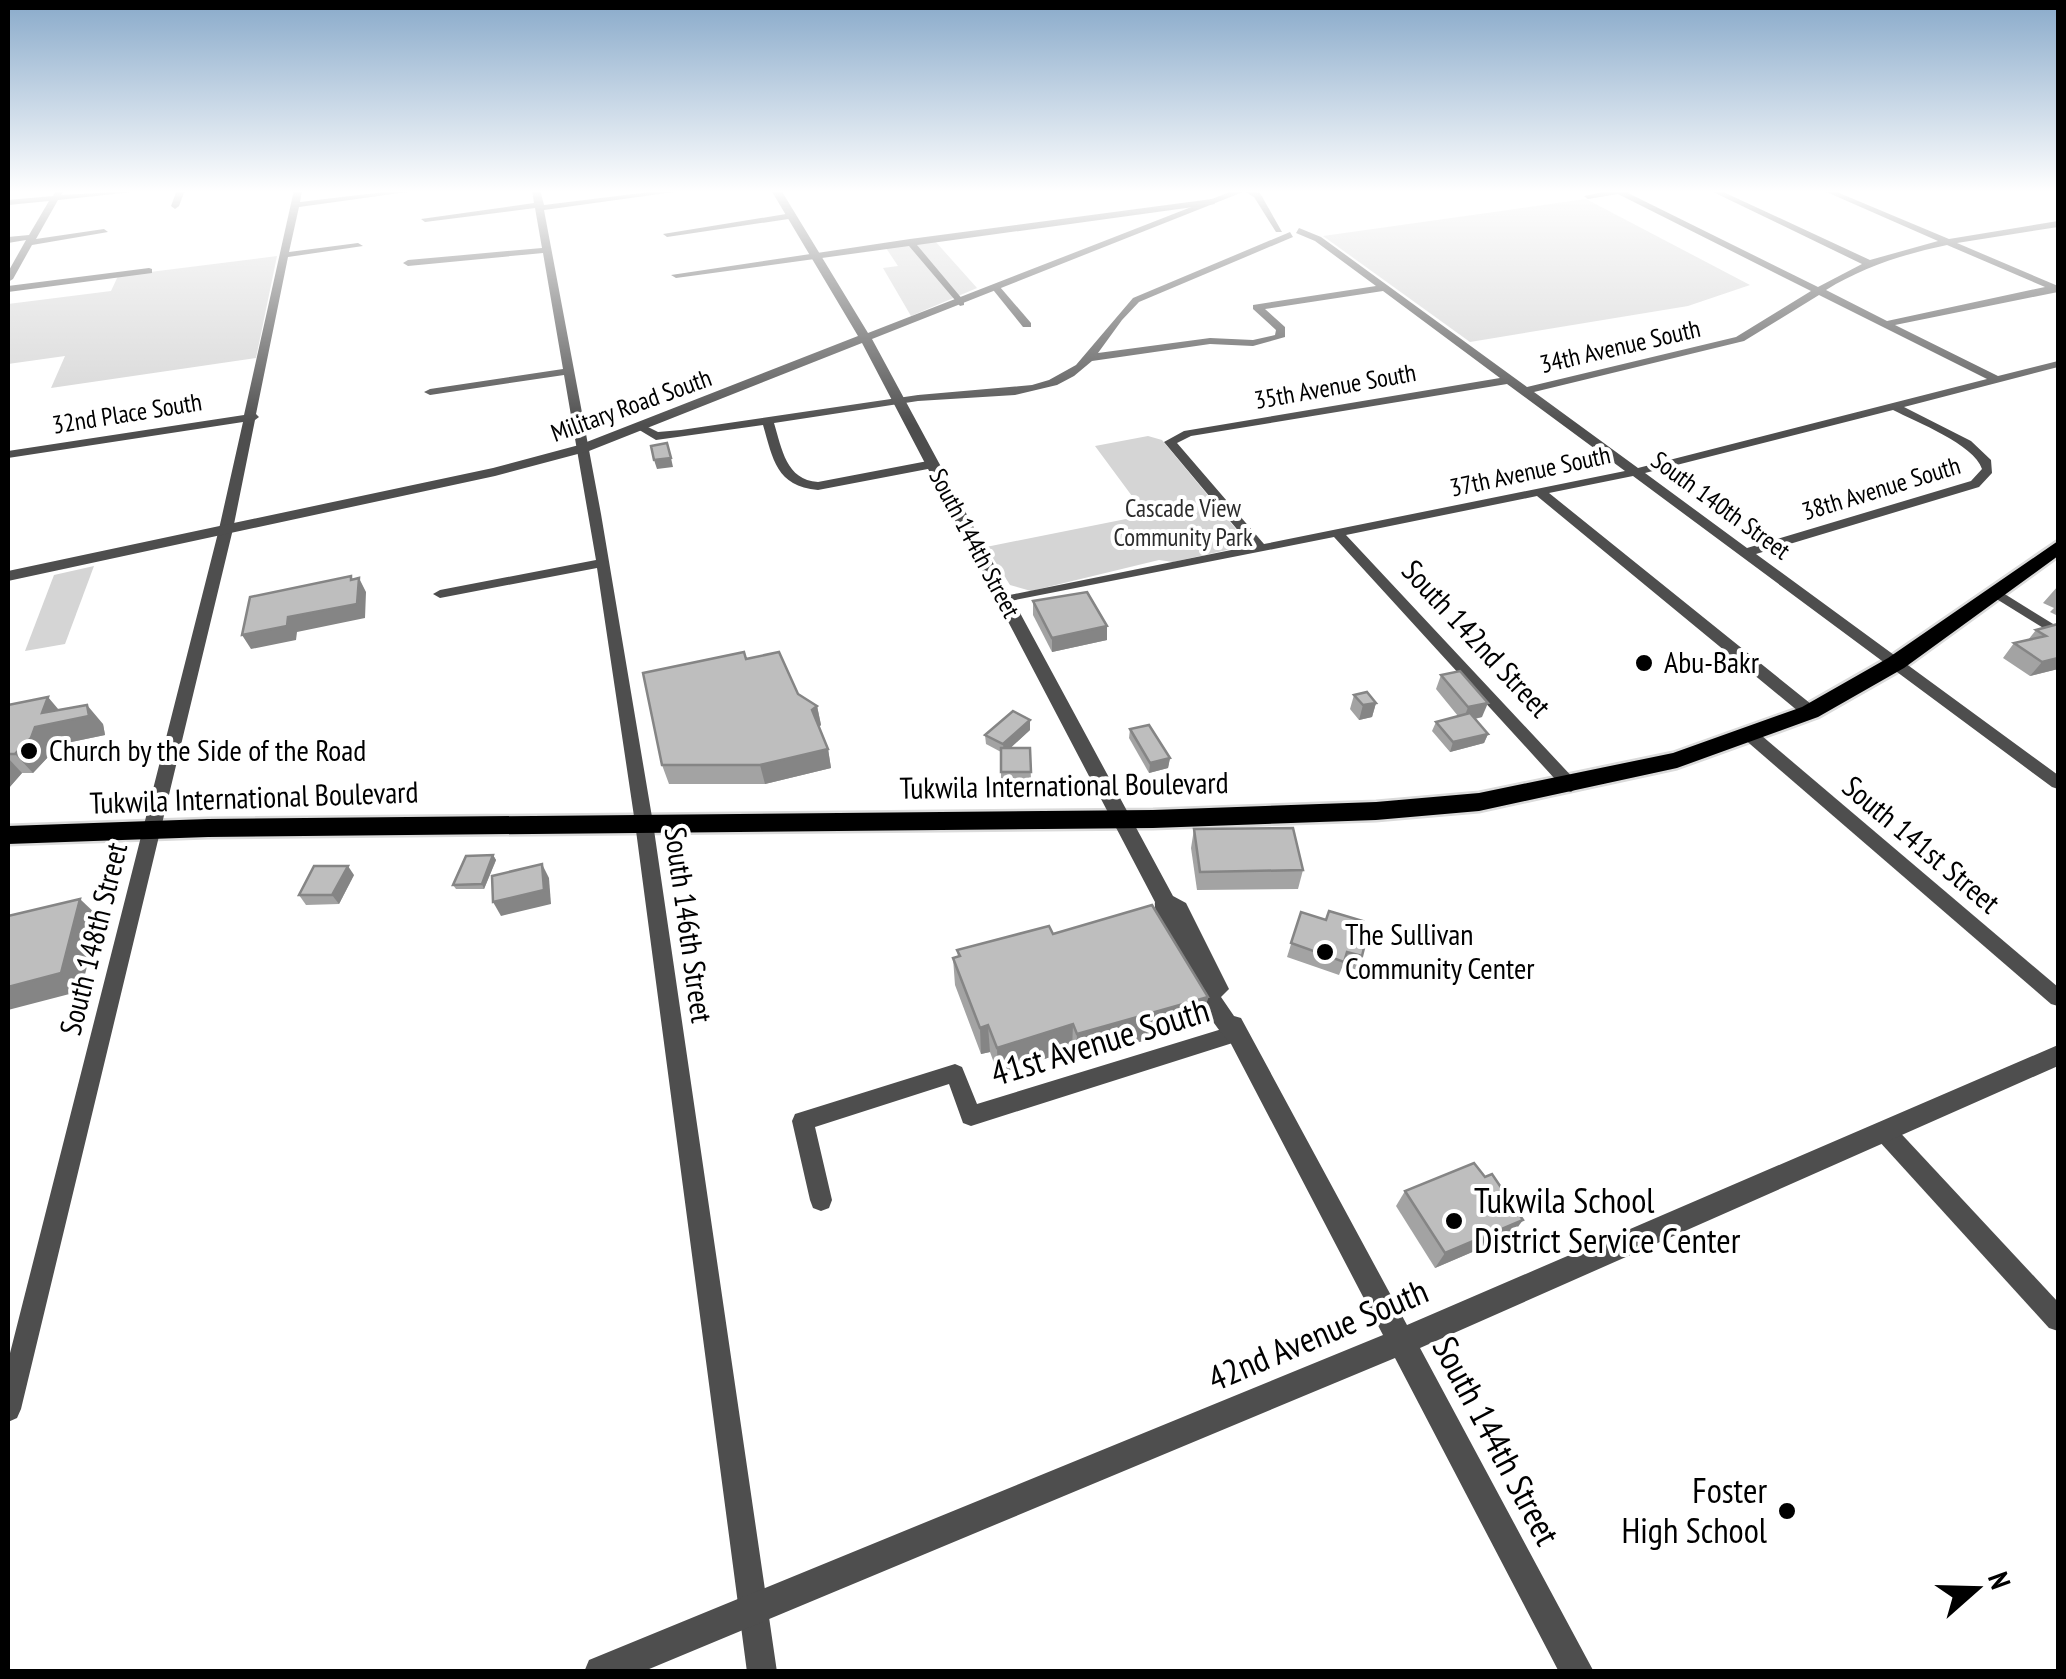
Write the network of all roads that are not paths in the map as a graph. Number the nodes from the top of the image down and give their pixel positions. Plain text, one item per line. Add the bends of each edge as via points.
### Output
1 (283, 268) edge
2 (552, 268) edge
3 (723, 268) edge
4 (824, 268) edge
5 (932, 268) edge
6 (1045, 268) edge
7 (1212, 268) edge
8 (1358, 268) edge
9 (1773, 268) edge
10 (1862, 268) edge
11 (2011, 268) edge
12 (149, 271) dead end
13 (676, 275) dead end
14 (996, 288) junction
15 (1384, 288) junction
16 (2057, 288) edge
17 (8, 289) edge
18 (1818, 291) junction
19 (960, 303) junction
20 (1027, 324) dead end
21 (1886, 324) junction
22 (866, 340) junction
23 (1088, 358) junction
24 (2058, 364) edge
25 (570, 370) junction
26 (1996, 379) junction
27 (1509, 380) junction
28 (1526, 391) junction
29 (430, 392) dead end
30 (900, 400) junction
31 (1892, 406) junction
32 (252, 416) junction
33 (768, 422) junction
34 (642, 428) junction
35 (584, 448) junction
36 (8, 454) edge
37 (933, 464) junction
38 (1636, 472) junction
39 (1540, 492) junction
40 (226, 529) junction
41 (1338, 534) junction
42 (2058, 547) edge
43 (1260, 549) junction
44 (1748, 552) junction
45 (603, 563) junction
46 (8, 576) edge
47 (1995, 592) junction
48 (440, 594) dead end
49 (1005, 600) junction
50 (2058, 633) edge
51 (1896, 663) junction
52 (1810, 712) junction
53 (1749, 734) junction
54 (2058, 784) edge
55 (1571, 786) junction
56 (1124, 819) junction
57 (644, 823) junction
58 (151, 832) junction
59 (8, 835) edge
60 (2058, 998) edge
61 (1235, 1034) junction
62 (2058, 1055) edge
63 (1886, 1132) junction
64 (821, 1200) dead end
65 (2058, 1319) edge
66 (1400, 1341) junction
67 (8, 1409) edge
68 (753, 1608) junction
69 (601, 1672) edge
70 (762, 1672) edge
71 (1578, 1672) edge

1 - 32 street, South 148th Street
2 - 25 street, South 146th Street
3 - 13 street
4 - 22 street, South 144th Street
5 - 19 street
6 - 14 street, Military Road South
7 - 23 street via 1136,300
8 - 15 street, South 140th Street
9 - 18 street
10 - 18 street, 34th Avenue South
11 - 16 street
12 - 17 street
14 - 19 street, Military Road South
14 - 20 street
15 - 23 street via 1258,307 1283,334 1253,343 1210,341
15 - 27 street, South 140th Street
16 - 21 street
18 - 21 street
18 - 28 street, 34th Avenue South via 1771,324 1720,346
19 - 22 street, Military Road South
21 - 26 street
22 - 30 street, South 144th Street
22 - 34 street, Military Road South
23 - 30 street via 1068,376 1038,386
24 - 26 street, 37th Avenue South
25 - 29 street
25 - 35 street, South 146th Street
26 - 31 street, 37th Avenue South
27 - 28 street, South 140th Street
27 - 43 street, 35th Avenue South via 1170,442
28 - 38 street, South 140th Street
30 - 33 street
30 - 37 street, South 144th Street
31 - 38 street, 37th Avenue South
31 - 44 street, 38th Avenue South via 1967,444 1988,470 1975,484
32 - 36 street, 32nd Place South
32 - 40 street, South 148th Street
33 - 34 street via 665,436
33 - 37 street via 787,478 798,485
34 - 35 street, Military Road South
35 - 40 street, Military Road South
35 - 45 street, South 146th Street
37 - 49 street, South 144th Street
38 - 39 street, 37th Avenue South
38 - 44 street, South 140th Street
39 - 41 street, 37th Avenue South
39 - 52 street
40 - 46 street, Military Road South
40 - 58 street, South 148th Street
41 - 43 street, 37th Avenue South
41 - 55 street, South 142nd Street
42 - 47 main road, Tukwila International Boulevard
43 - 49 street, 37th Avenue South
44 - 51 street, South 140th Street
45 - 48 street
45 - 57 street, South 146th Street
47 - 50 street
47 - 51 main road, Tukwila International Boulevard
49 - 56 street, South 144th Street
51 - 52 main road, Tukwila International Boulevard
51 - 54 street, South 140th Street
52 - 53 main road, Tukwila International Boulevard
53 - 55 main road, Tukwila International Boulevard
53 - 60 street, South 141st Street
55 - 56 main road, Tukwila International Boulevard via 1376,812
56 - 57 main road, Tukwila International Boulevard
56 - 61 street, South 144th Street via 1166,902 1168,924
57 - 58 main road, Tukwila International Boulevard
57 - 68 street, South 146th Street
58 - 59 main road, Tukwila International Boulevard
58 - 67 street, South 148th Street
61 - 64 street, 41st Avenue South via 971,1116 955,1073 804,1121
61 - 66 street, South 144th Street
62 - 63 street, 42nd Avenue South
63 - 65 street
63 - 66 street, 42nd Avenue South
66 - 68 street, 42nd Avenue South
66 - 71 street, South 144th Street
68 - 69 street, 42nd Avenue South
68 - 70 street, South 146th Street

